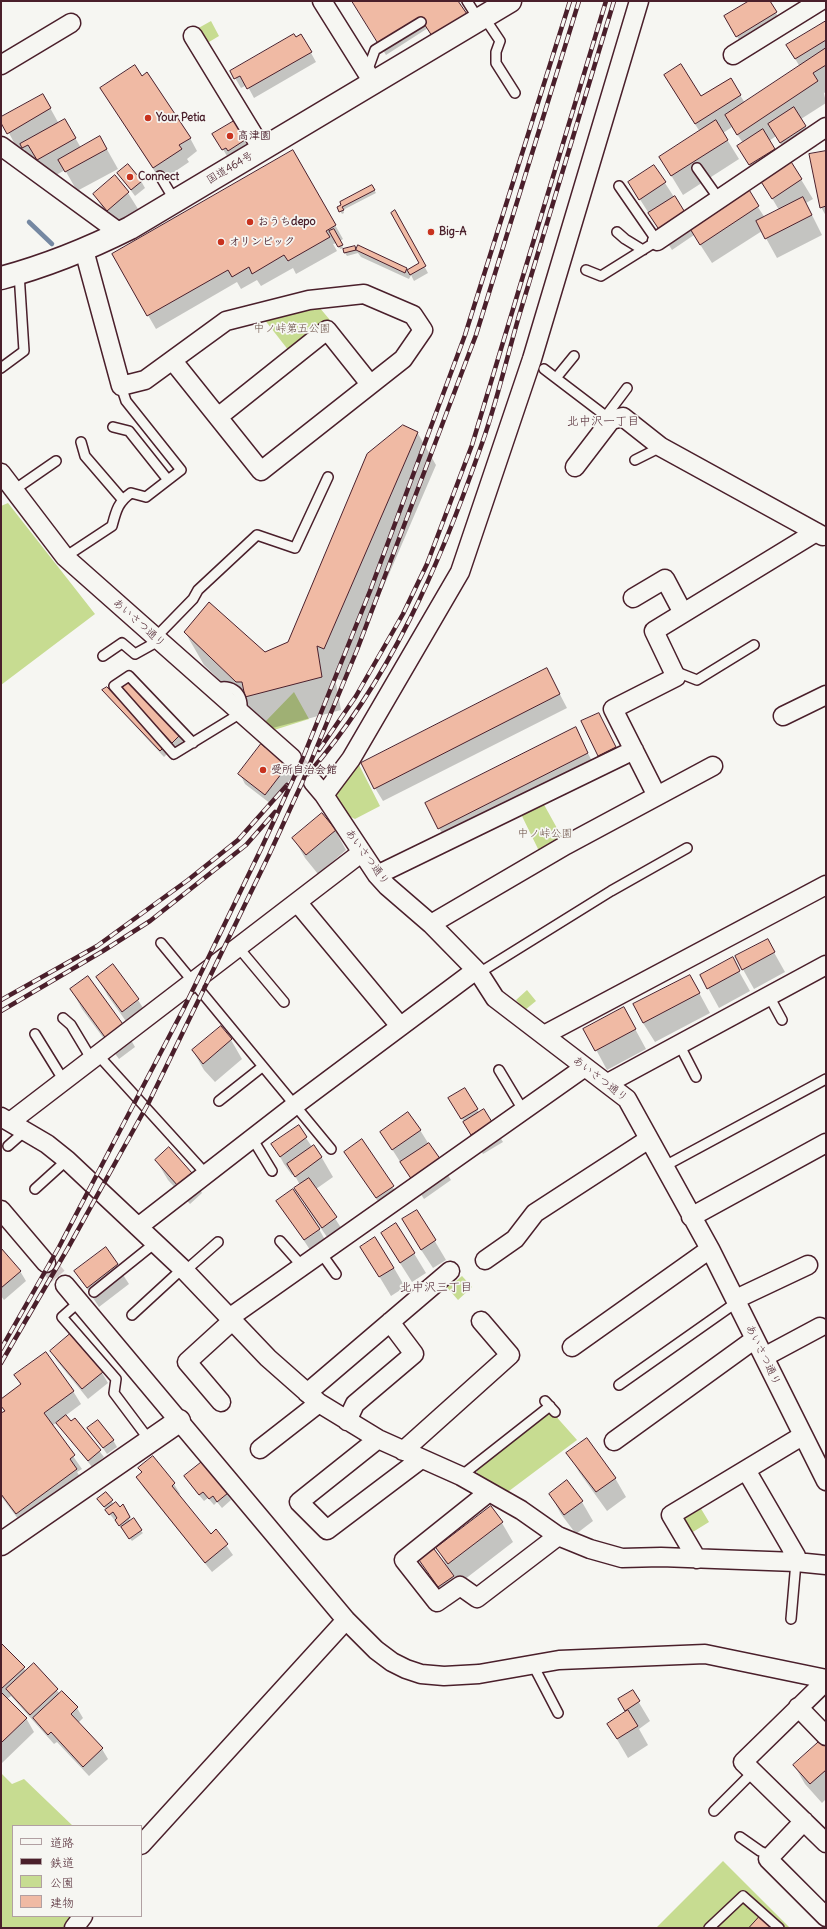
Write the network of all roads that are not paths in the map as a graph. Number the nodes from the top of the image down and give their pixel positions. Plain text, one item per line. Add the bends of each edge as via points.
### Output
1 (322, 1) edge
2 (467, 1) edge
3 (510, 1) edge
4 (639, 1) edge
5 (820, 1) edge
6 (482, 18) junction
7 (421, 22) dead end
8 (71, 23) dead end
9 (193, 36) dead end
10 (733, 55) dead end
11 (1, 65) edge
12 (370, 78) junction
13 (515, 93) dead end
14 (826, 127) edge
15 (1, 146) edge
16 (262, 149) junction
17 (697, 168) dead end
18 (160, 176) dead end
19 (619, 186) dead end
20 (718, 199) junction
21 (175, 201) junction
22 (617, 232) dead end
23 (120, 233) junction
24 (650, 245) junction
25 (84, 250) junction
26 (586, 270) dead end
27 (10, 275) edge
28 (574, 356) dead end
29 (173, 361) junction
30 (1, 368) edge
31 (544, 369) dead end
32 (556, 378) junction
33 (370, 384) junction
34 (121, 386) junction
35 (627, 388) dead end
36 (218, 417) junction
37 (608, 418) junction
38 (142, 421) junction
39 (113, 427) dead end
40 (129, 431) junction
41 (81, 442) dead end
42 (661, 446) junction
43 (635, 460) dead end
44 (56, 461) dead end
45 (575, 467) dead end
46 (1, 473) edge
47 (328, 477) dead end
48 (168, 480) junction
49 (14, 490) junction
50 (122, 499) junction
51 (821, 535) edge
52 (65, 557) junction
53 (633, 598) dead end
54 (684, 613) junction
55 (156, 638) junction
56 (754, 645) dead end
57 (103, 656) dead end
58 (673, 670) junction
59 (826, 695) edge
60 (241, 713) junction
61 (783, 716) dead end
62 (193, 743) junction
63 (634, 750) junction
64 (292, 758) tunnel mouth
65 (713, 766) dead end
66 (312, 782) tunnel mouth
67 (324, 795) junction
68 (657, 796) junction
69 (687, 848) dead end
70 (361, 854) junction
71 (377, 875) junction
72 (826, 885) edge
73 (297, 902) junction
74 (431, 924) junction
75 (161, 943) dead end
76 (238, 947) junction
77 (826, 965) edge
78 (478, 971) junction
79 (192, 982) junction
80 (769, 996) junction
81 (284, 1002) dead end
82 (62, 1018) dead end
83 (782, 1020) dead end
84 (400, 1026) junction
85 (34, 1034) dead end
86 (544, 1035) junction
87 (680, 1046) junction
88 (95, 1058) junction
89 (262, 1067) junction
90 (585, 1067) junction
91 (499, 1070) dead end
92 (696, 1077) dead end
93 (826, 1079) edge
94 (64, 1081) junction
95 (608, 1083) junction
96 (219, 1101) dead end
97 (294, 1106) junction
98 (524, 1110) junction
99 (12, 1123) edge
100 (252, 1138) junction
101 (649, 1139) junction
102 (826, 1143) edge
103 (8, 1146) dead end
104 (331, 1149) dead end
105 (67, 1160) junction
106 (663, 1167) junction
107 (272, 1171) dead end
108 (206, 1174) junction
109 (35, 1189) dead end
110 (1, 1210) edge
111 (691, 1217) junction
112 (138, 1227) junction
113 (280, 1241) dead end
114 (218, 1242) dead end
115 (155, 1243) junction
116 (710, 1249) junction
117 (321, 1252) junction
118 (485, 1260) dead end
119 (46, 1263) tunnel mouth
120 (808, 1265) dead end
121 (302, 1266) junction
122 (184, 1270) junction
123 (450, 1271) dead end
124 (336, 1274) dead end
125 (65, 1285) tunnel mouth
126 (87, 1297) junction
127 (736, 1300) junction
128 (132, 1315) dead end
129 (230, 1319) junction
130 (481, 1321) dead end
131 (390, 1322) junction
132 (820, 1327) dead end
133 (755, 1339) junction
134 (572, 1347) dead end
135 (764, 1357) junction
136 (619, 1385) dead end
137 (313, 1398) junction
138 (221, 1402) dead end
139 (550, 1406) dead end
140 (179, 1421) junction
141 (346, 1421) junction
142 (802, 1436) junction
143 (378, 1439) junction
144 (150, 1441) junction
145 (614, 1441) dead end
146 (260, 1449) dead end
147 (403, 1451) junction
148 (820, 1455) edge
149 (420, 1459) junction
150 (746, 1470) junction
151 (461, 1476) junction
152 (826, 1481) edge
153 (489, 1492) junction
154 (558, 1536) junction
155 (1, 1544) edge
156 (697, 1559) junction
157 (796, 1562) junction
158 (826, 1565) edge
159 (791, 1619) dead end
160 (346, 1620) junction
161 (533, 1665) junction
162 (826, 1680) edge
163 (798, 1707) junction
164 (558, 1713) dead end
165 (826, 1736) edge
166 (753, 1772) junction
167 (714, 1811) dead end
168 (804, 1821) junction
169 (740, 1838) dead end
170 (826, 1843) edge
171 (142, 1844) edge
172 (772, 1856) junction
173 (82, 1917) edge
174 (826, 1917) edge
175 (74, 1928) edge
176 (709, 1928) edge
177 (779, 1928) edge

1 - 12 street
2 - 6 lane
3 - 6 main road, 国道464号
4 - 67 street via 532,359 460,572 351,759
5 - 10 street
6 - 12 main road, 国道464号
6 - 13 lane via 500,41 496,63
7 - 12 lane via 375,50
8 - 11 street
9 - 16 street
12 - 16 main road, 国道464号
14 - 20 street
15 - 23 street
16 - 21 main road, 国道464号
17 - 20 lane
18 - 21 lane
19 - 24 lane
20 - 24 street
21 - 23 main road, 国道464号
22 - 24 lane via 625,239
23 - 25 main road, 国道464号
24 - 26 lane via 601,276
25 - 27 main road, 国道464号
25 - 34 street
27 - 30 lane via 24,351
28 - 32 lane
29 - 33 street via 226,321 309,300 364,294 413,315 423,330 403,359
29 - 34 street via 145,380
29 - 36 street
31 - 32 lane
32 - 37 lane
33 - 36 street via 327,330
33 - 36 street via 261,471
34 - 38 lane via 126,401
35 - 37 lane
37 - 42 street via 623,417
37 - 45 street
38 - 40 lane
38 - 48 lane via 181,470
39 - 40 lane
40 - 48 lane
41 - 50 lane via 85,456
42 - 43 lane
42 - 51 street
44 - 49 lane
46 - 49 street, あいさつ通り
47 - 55 lane via 295,548 257,535 198,590 193,599
48 - 50 lane via 146,496 131,493
49 - 52 street, あいさつ通り
50 - 52 lane via 115,512 112,526
51 - 54 street
52 - 55 street, あいさつ通り
53 - 54 street via 665,579
54 - 58 street via 654,631
55 - 57 lane via 153,644 135,654 122,644
55 - 60 street, あいさつ通り
56 - 58 lane via 697,680
58 - 63 street via 676,677 613,709
59 - 61 street
60 - 62 lane
60 - 64 street, あいさつ通り
62 - 62 lane via 174,754 114,686 129,676
63 - 68 street
63 - 71 street
65 - 68 street
66 - 67 street, あいさつ通り
67 - 70 street, あいさつ通り
68 - 74 street via 566,845
69 - 78 lane
70 - 71 street, あいさつ通り
70 - 73 street
71 - 74 street, あいさつ通り
72 - 86 street
73 - 76 street
73 - 84 street
74 - 78 street, あいさつ通り
75 - 79 lane
76 - 79 street
76 - 81 lane
77 - 80 street
78 - 84 street
78 - 86 street, あいさつ通り via 495,998
79 - 88 street
79 - 89 lane
80 - 83 lane
80 - 87 street
82 - 88 lane via 71,1025
84 - 97 street
85 - 94 lane
86 - 90 street, あいさつ通り
87 - 92 lane
87 - 95 street
88 - 94 street
88 - 108 lane
89 - 96 lane
89 - 97 lane
90 - 95 street, あいさつ通り
90 - 98 street
91 - 98 lane
93 - 106 lane
94 - 99 street
95 - 101 street, あいさつ通り via 628,1099
97 - 100 street
97 - 104 lane
98 - 117 street
99 - 103 lane
99 - 105 street via 47,1144
100 - 107 lane
100 - 108 street
101 - 106 street, あいさつ通り
101 - 118 street via 535,1213 515,1239
102 - 111 street
105 - 109 lane
105 - 112 street
106 - 111 street, あいさつ通り
108 - 112 street
110 - 119 street
111 - 116 street, あいさつ通り
112 - 115 street
113 - 121 lane
114 - 122 lane
115 - 122 street
115 - 126 lane
116 - 127 street, あいさつ通り
116 - 134 street
117 - 121 street
117 - 124 lane
120 - 127 street
121 - 129 street
122 - 128 lane
122 - 129 street
123 - 131 street
125 - 126 street
126 - 140 street
126 - 144 lane via 62,1317 116,1379 114,1393
127 - 133 street, あいさつ通り
127 - 136 lane
129 - 137 street via 268,1358
129 - 138 street via 187,1362
130 - 147 street via 510,1355
131 - 137 street
131 - 141 street via 414,1354 355,1404
132 - 135 street
133 - 135 street, あいさつ通り
133 - 145 street
135 - 142 street, あいさつ通り
137 - 141 street
137 - 146 street
139 - 151 lane
140 - 144 main road
140 - 160 street
141 - 143 street
142 - 148 street, あいさつ通り
142 - 150 street
143 - 147 street
143 - 149 street via 299,1502 327,1530
144 - 155 main road
147 - 149 street
148 - 152 street, あいさつ通り
149 - 151 street
150 - 156 street via 671,1515
150 - 157 street via 796,1556
151 - 153 street
153 - 154 street via 521,1510
153 - 154 street via 404,1560 437,1602 460,1586 477,1598
154 - 156 street via 622,1558
156 - 157 street
157 - 158 street
157 - 159 lane
160 - 161 street via 392,1662 421,1674 479,1674
160 - 171 street
161 - 162 street via 559,1660 705,1654
161 - 164 lane
162 - 163 street
163 - 165 street
163 - 166 street via 743,1762
166 - 167 lane
166 - 168 street
168 - 170 street
168 - 172 street
169 - 172 lane
172 - 174 street via 768,1860
173 - 175 street
176 - 177 lane via 743,1896

